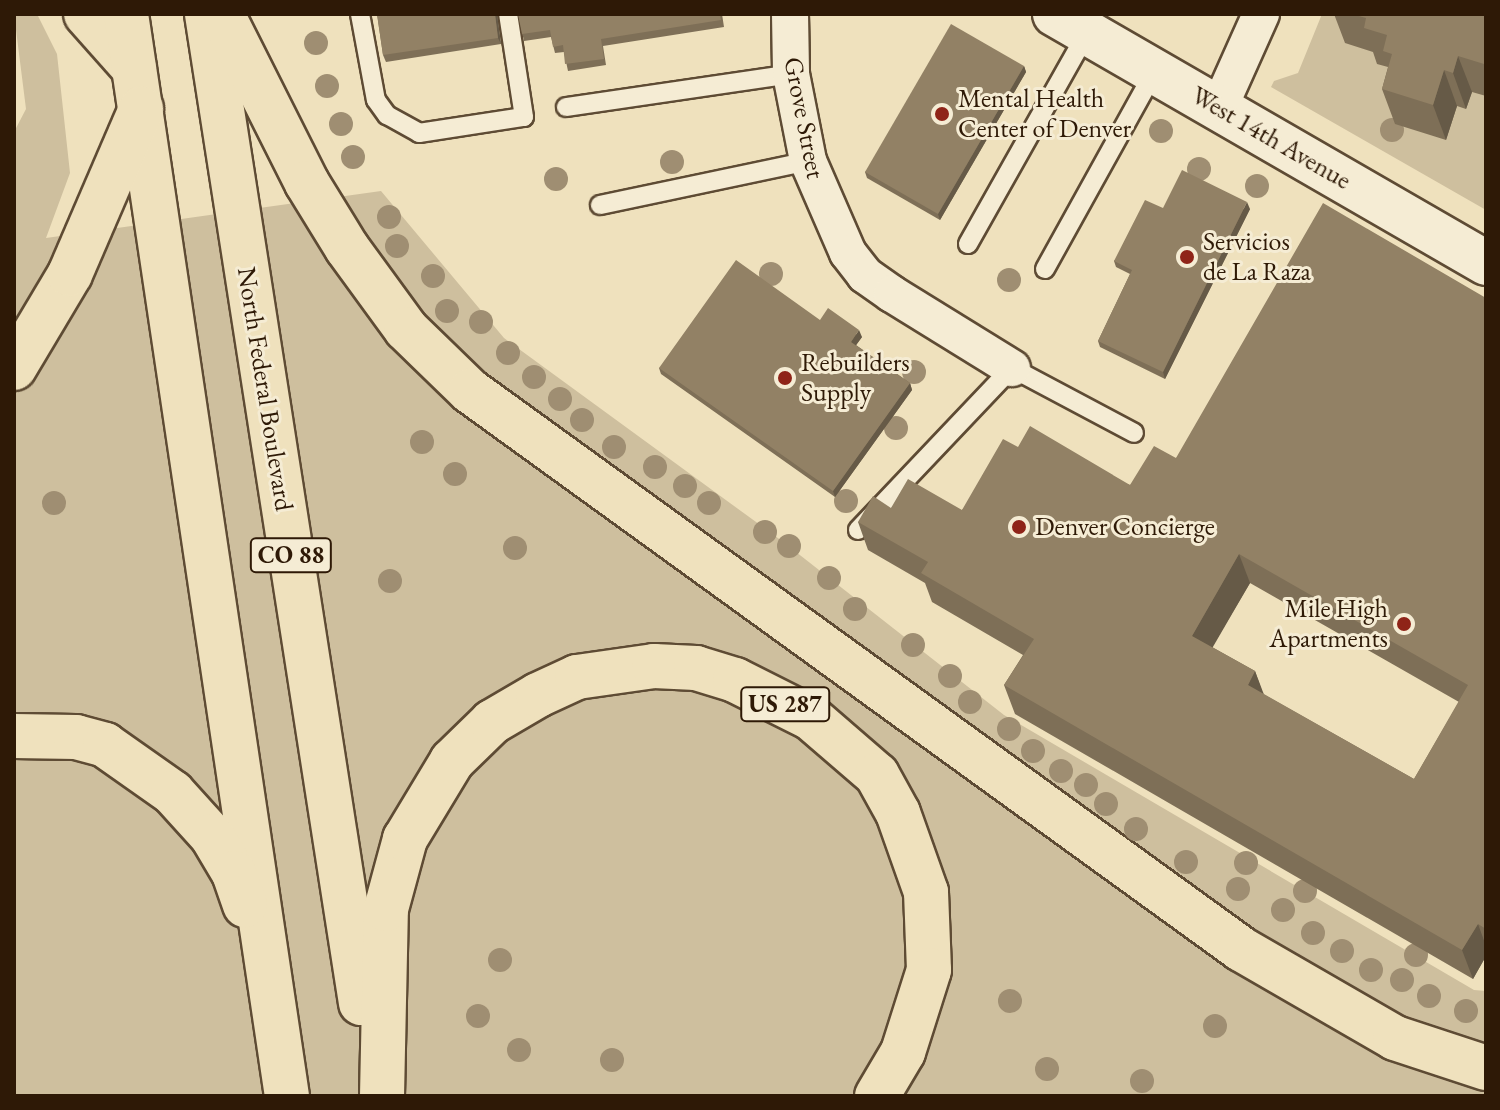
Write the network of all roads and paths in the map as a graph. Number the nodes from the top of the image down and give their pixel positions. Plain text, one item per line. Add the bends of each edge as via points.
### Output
1 (86, 14) edge
2 (126, 14) edge
3 (207, 14) edge
4 (222, 14) edge
5 (360, 14) edge
6 (508, 14) edge
7 (790, 14) edge
8 (1261, 14) edge
9 (1071, 23) edge
10 (1155, 71) junction
11 (791, 74) junction
12 (138, 88) junction
13 (566, 107) dead end
14 (1219, 108) junction
15 (808, 161) junction
16 (600, 205) dead end
17 (968, 244) dead end
18 (1486, 263) edge
19 (1045, 269) dead end
20 (14, 368) edge
21 (1012, 368) junction
22 (1134, 433) dead end
23 (858, 530) dead end
24 (14, 736) edge
25 (1486, 1068) edge
26 (286, 1096) edge
27 (376, 1096) edge
28 (382, 1096) edge
29 (877, 1096) edge

1 - 12 main road
2 - 12 main road, CO 88
3 - 27 main road, North Federal Boulevard / CO 88
4 - 25 main road via 307,183 347,248 406,329 470,391 1241,949 1395,1038
5 - 6 lane via 376,100 387,115 419,133 524,117
7 - 11 street, Grove Street
8 - 14 street
9 - 10 street, West 14th Avenue
9 - 17 lane
10 - 14 street, West 14th Avenue
10 - 19 lane
11 - 13 lane
11 - 15 street, Grove Street
12 - 20 main road via 70,274
12 - 26 main road, CO 88
14 - 18 street, West 14th Avenue
15 - 16 lane
15 - 21 street, Grove Street via 837,235 865,275
21 - 22 lane
21 - 23 lane
24 - 26 main road via 76,737 105,745 173,793 212,836 243,898
28 - 29 main road, US 287 via 386,909 405,839 452,761 492,722 538,695 577,677 654,666 696,668 735,680 811,718 877,775 898,813 926,892 929,970 903,1052

